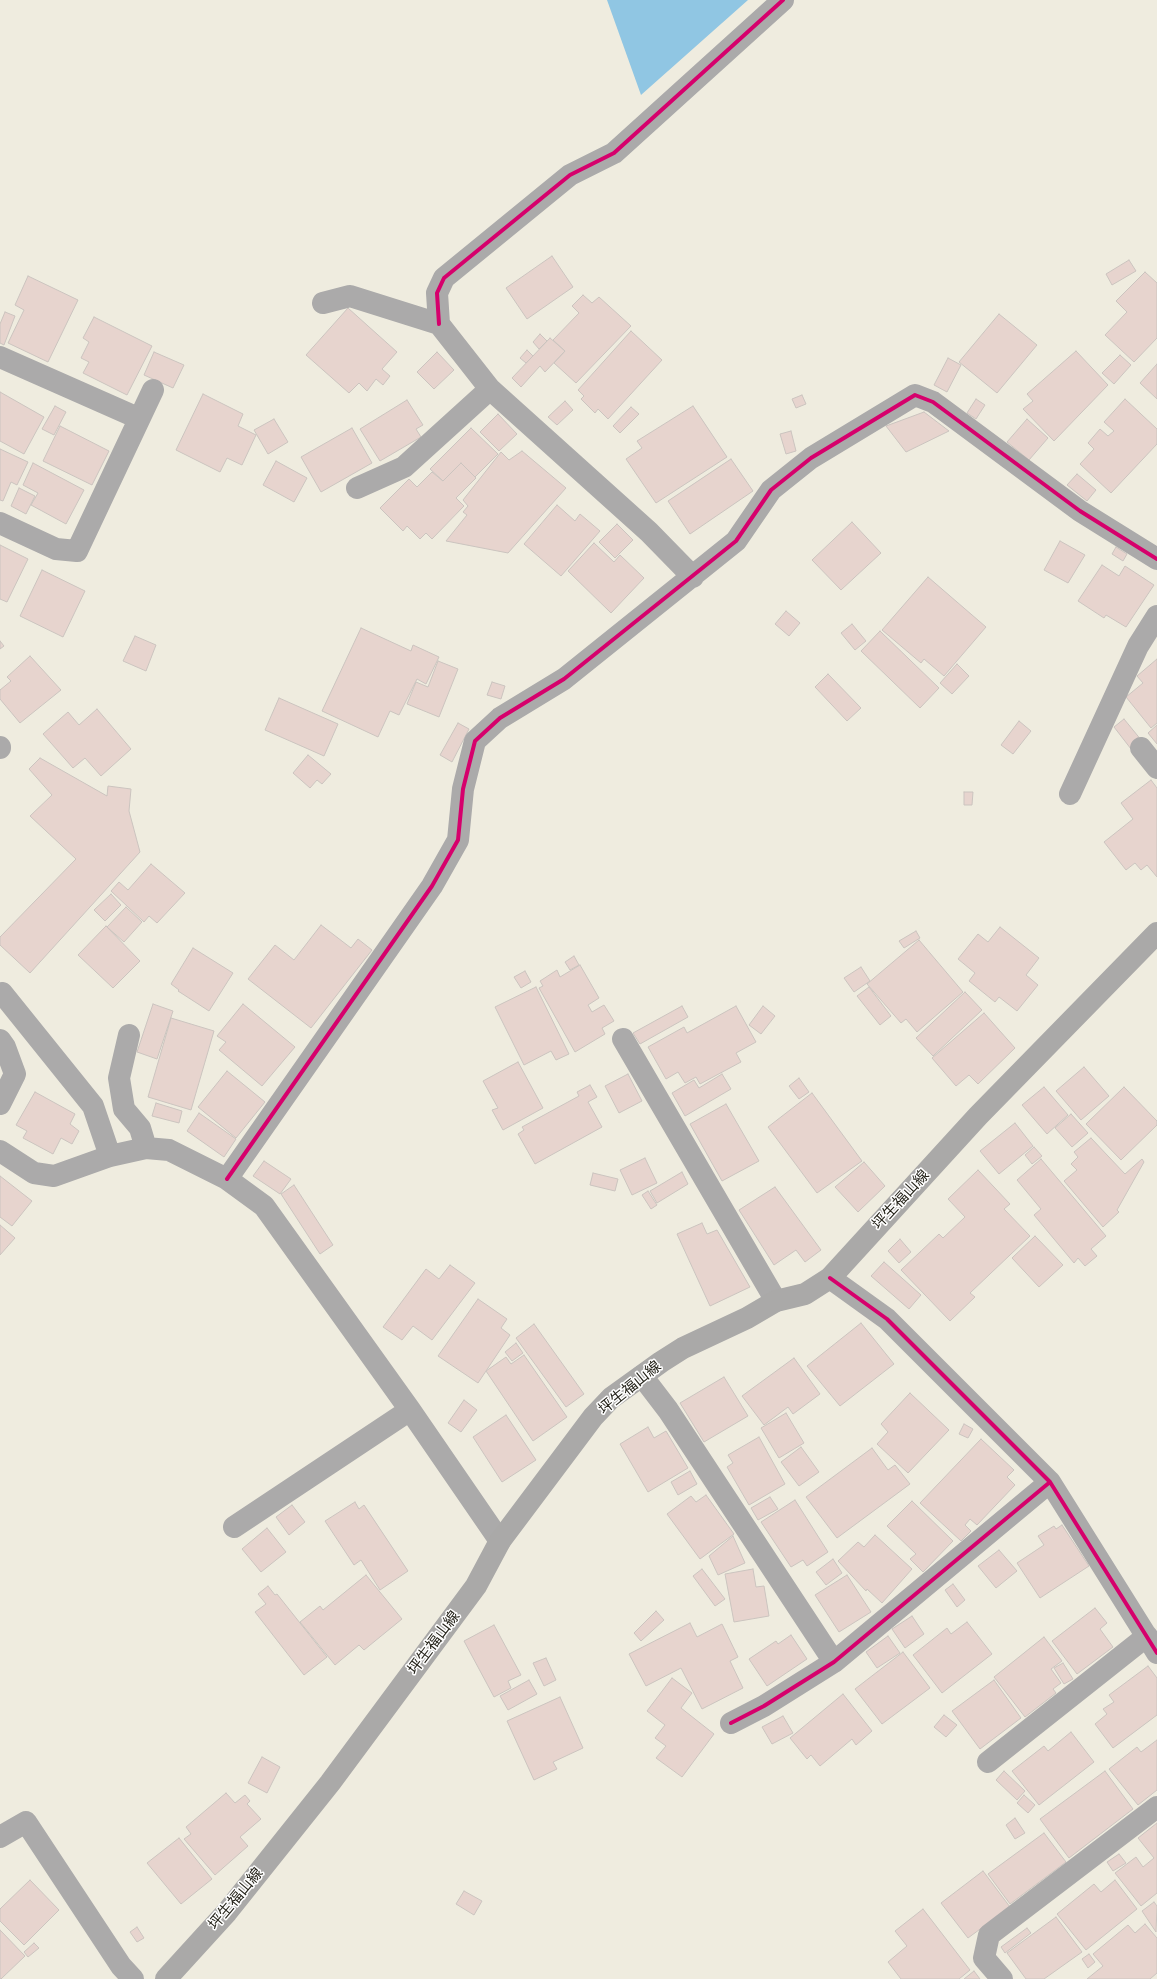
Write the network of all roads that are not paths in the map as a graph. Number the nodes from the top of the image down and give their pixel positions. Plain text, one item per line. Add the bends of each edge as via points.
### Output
1 (783, 0) edge
2 (323, 303) dead end
3 (439, 324) junction
4 (0, 357) edge
5 (490, 389) junction
6 (153, 390) dead end
7 (138, 418) junction
8 (357, 488) dead end
9 (0, 523) edge
10 (1157, 559) edge
11 (693, 577) junction
12 (1157, 616) edge
13 (1141, 748) dead end
14 (1157, 768) edge
15 (1070, 794) dead end
16 (1157, 933) edge
17 (2, 993) dead end
18 (129, 1035) dead end
19 (623, 1038) dead end
20 (0, 1040) edge
21 (0, 1104) edge
22 (146, 1148) junction
23 (0, 1152) edge
24 (110, 1156) junction
25 (227, 1179) junction
26 (830, 1278) junction
27 (776, 1302) junction
28 (642, 1376) junction
29 (410, 1410) junction
30 (1050, 1482) junction
31 (234, 1527) dead end
32 (500, 1542) junction
33 (1152, 1644) edge
34 (834, 1662) junction
35 (731, 1723) dead end
36 (988, 1762) dead end
37 (1157, 1807) edge
38 (0, 1837) edge
39 (133, 1979) edge
40 (166, 1979) edge
41 (1002, 1979) edge

1 - 3 street via 614,153 570,175 444,278 436,293
2 - 3 street via 350,296
3 - 5 street
4 - 7 street
5 - 8 street via 404,467
5 - 11 street via 650,532
6 - 7 street
7 - 9 street via 77,551 56,549
10 - 11 street via 1080,511 933,402 915,395 811,458 771,490 736,541
11 - 25 street via 564,680 500,718 475,741 462,789 458,840 432,886
12 - 15 street via 1138,646
13 - 14 street
16 - 26 main road, 坪生福山線 via 978,1116
17 - 24 street via 93,1106
18 - 22 street via 120,1078 124,1109 140,1128
19 - 27 street
20 - 21 street via 15,1074
22 - 24 street
22 - 25 street via 169,1150
23 - 24 street via 34,1173 54,1176
25 - 29 street via 264,1206
26 - 27 main road, 坪生福山線 via 805,1294
26 - 30 street via 887,1319
27 - 28 main road, 坪生福山線 via 683,1348
28 - 32 main road, 坪生福山線 via 612,1398 594,1417
28 - 34 street via 668,1410
29 - 31 street
29 - 32 street
30 - 33 street
30 - 34 street
32 - 40 main road, 坪生福山線 via 476,1586 330,1783 227,1912
33 - 36 street
34 - 35 street via 764,1706
37 - 41 street via 989,1935 984,1958
38 - 39 street via 26,1822 121,1966

